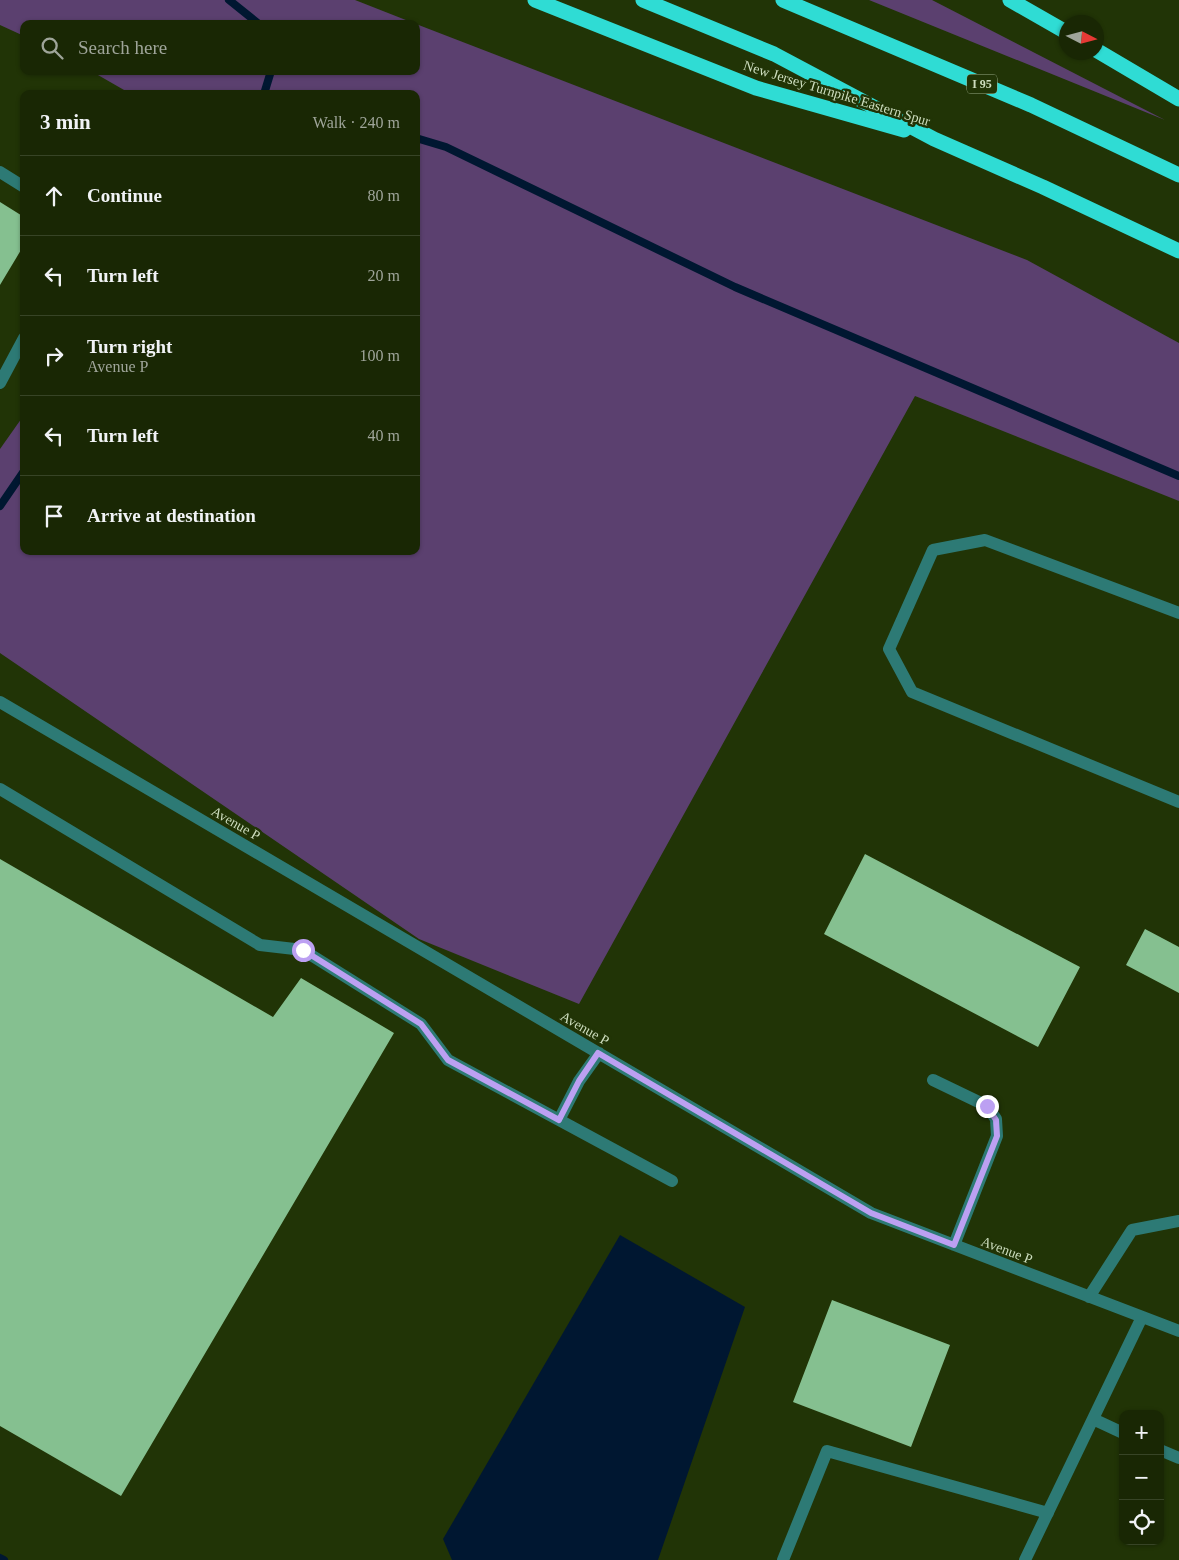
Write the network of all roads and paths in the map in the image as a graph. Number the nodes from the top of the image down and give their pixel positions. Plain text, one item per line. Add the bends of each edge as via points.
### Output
1 (535, 0) edge
2 (643, 0) edge
3 (783, 0) edge
4 (1010, 0) edge
5 (1059, 28) edge
6 (1104, 55) edge
7 (1179, 99) edge
8 (934, 139) junction
9 (0, 172) edge
10 (1179, 175) edge
11 (20, 184) edge
12 (1179, 251) edge
13 (20, 346) edge
14 (0, 383) edge
15 (1179, 613) edge
16 (0, 702) edge
17 (0, 789) edge
18 (1179, 802) edge
19 (598, 1053) junction
20 (933, 1080) dead end
21 (559, 1120) junction
22 (672, 1181) dead end
23 (1179, 1221) edge
24 (954, 1245) junction
25 (1089, 1297) junction
26 (1142, 1317) junction
27 (1179, 1331) edge
28 (1093, 1419) junction
29 (1119, 1431) edge
30 (1164, 1452) edge
31 (1179, 1458) edge
32 (1048, 1513) junction
33 (782, 1560) edge
34 (1025, 1560) edge

1 - 8 highway, New Jersey Turnpike Eastern Spur via 756,88
2 - 8 highway, New Jersey Turnpike Eastern Spur via 774,54
3 - 10 highway, I 95 via 1031,106
4 - 5 highway
6 - 7 highway
8 - 12 highway, New Jersey Turnpike Eastern Spur
9 - 11 street
13 - 14 street
15 - 18 street via 985,540 933,550 889,649 912,692
16 - 19 street, Avenue P
17 - 21 street via 260,944 303,950 421,1024 448,1060
19 - 21 street
19 - 24 street, Avenue P via 871,1213
20 - 24 street via 987,1106 996,1120 997,1136
21 - 22 street
23 - 25 street via 1132,1230
24 - 25 street, Avenue P
25 - 26 street, Avenue P
26 - 27 street, Avenue P
26 - 28 street
28 - 29 street
28 - 32 street
30 - 31 street
32 - 33 street via 827,1451
32 - 34 street

